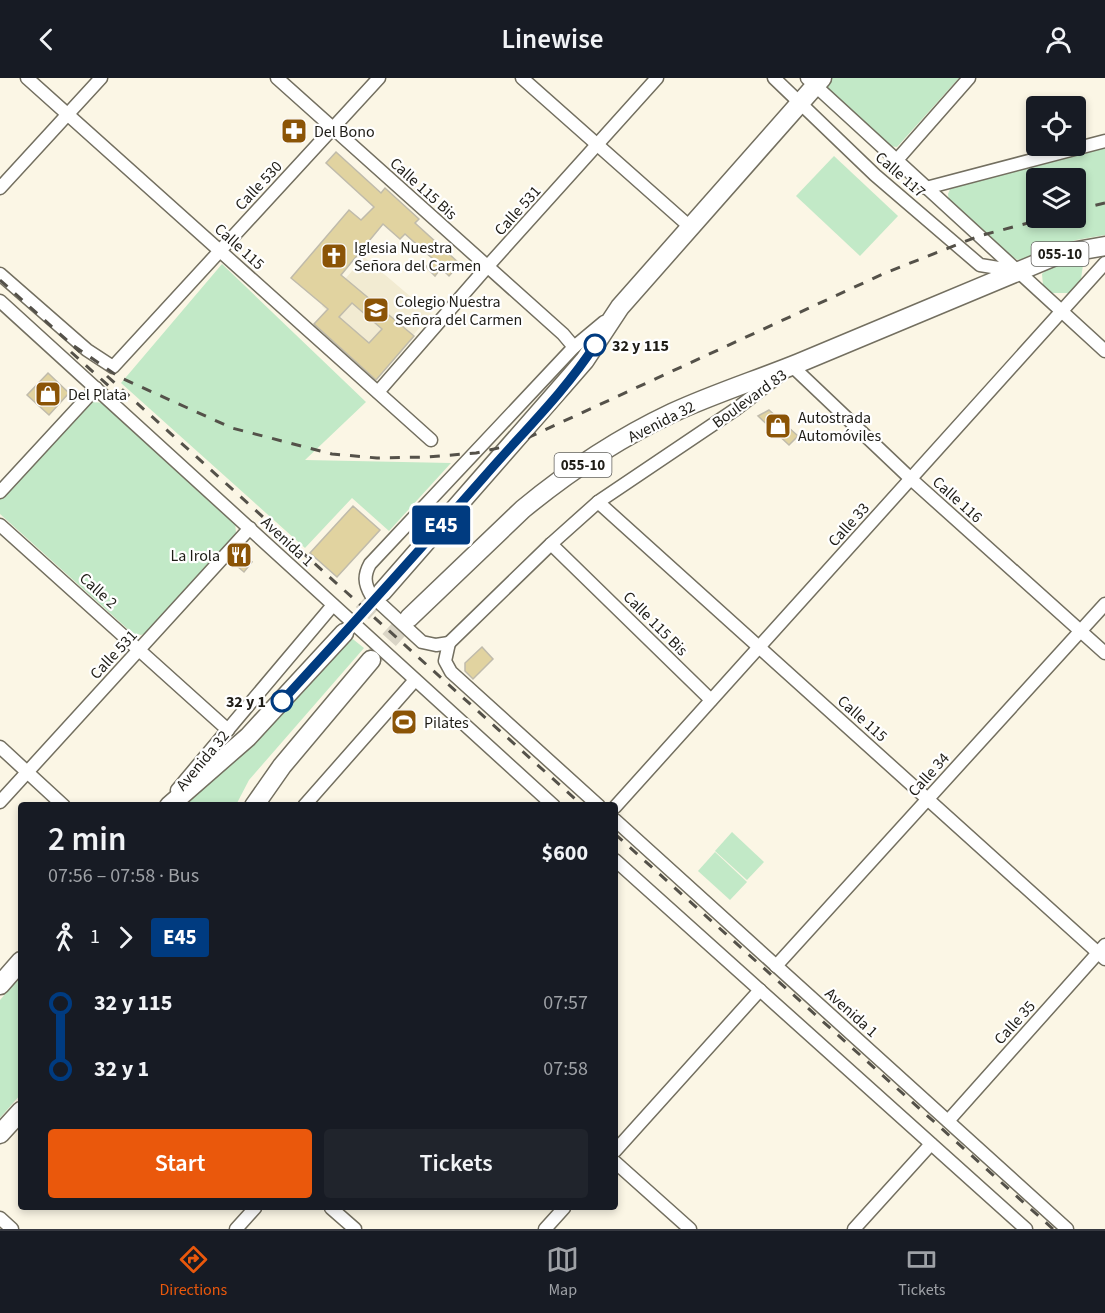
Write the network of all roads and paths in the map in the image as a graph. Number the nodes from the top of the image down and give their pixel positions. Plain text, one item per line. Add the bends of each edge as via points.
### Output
1 (27, 78) edge
2 (101, 78) edge
3 (277, 78) edge
4 (379, 78) edge
5 (522, 78) edge
6 (657, 78) edge
7 (774, 78) edge
8 (969, 78) edge
9 (814, 80) edge
10 (800, 102) junction
11 (68, 115) junction
12 (333, 129) junction
13 (1105, 141) edge
14 (597, 146) junction
15 (896, 161) junction
16 (0, 188) edge
17 (926, 188) junction
18 (689, 226) junction
19 (1105, 246) edge
20 (220, 250) junction
21 (1105, 263) edge
22 (487, 267) junction
23 (1018, 271) junction
24 (0, 274) edge
25 (0, 301) edge
26 (1061, 312) junction
27 (615, 314) junction
28 (574, 347) junction
29 (1105, 351) edge
30 (792, 366) junction
31 (96, 388) junction
32 (378, 392) junction
33 (431, 440) dead end
34 (911, 479) junction
35 (0, 492) edge
36 (598, 502) junction
37 (0, 525) edge
38 (250, 528) junction
39 (551, 544) junction
40 (382, 592) tunnel mouth
41 (1105, 604) edge
42 (333, 605) junction
43 (409, 618) tunnel mouth
44 (1080, 631) junction
45 (344, 633) tunnel mouth
46 (449, 643) junction
47 (759, 647) junction
48 (140, 649) junction
49 (1105, 653) edge
50 (371, 660) tunnel mouth
51 (415, 680) junction
52 (711, 700) junction
53 (228, 730) junction
54 (0, 747) edge
55 (27, 772) junction
56 (928, 799) junction
57 (0, 802) edge
58 (60, 802) edge
59 (167, 802) edge
60 (174, 802) edge
61 (257, 802) edge
62 (308, 802) edge
63 (550, 802) edge
64 (595, 802) edge
65 (618, 804) edge
66 (618, 823) edge
67 (618, 863) edge
68 (1103, 952) edge
69 (18, 965) edge
70 (776, 966) junction
71 (2, 978) edge
72 (760, 990) junction
73 (18, 1114) edge
74 (948, 1121) junction
75 (0, 1134) edge
76 (931, 1144) junction
77 (618, 1148) edge
78 (618, 1165) edge
79 (253, 1210) edge
80 (333, 1210) edge
81 (562, 1210) edge
82 (0, 1218) edge
83 (12, 1229) edge
84 (236, 1229) edge
85 (354, 1229) edge
86 (544, 1229) edge
87 (690, 1229) edge
88 (854, 1229) edge
89 (1026, 1229) edge
90 (1067, 1229) edge

1 - 11 street, Calle 115
2 - 11 street
3 - 12 street, Calle 115 Bis
4 - 12 street, Calle 530
5 - 14 street
6 - 14 street, Calle 531
7 - 10 street, Calle 117
8 - 15 street
9 - 10 highway
9 - 15 street, Calle 117
10 - 18 highway
10 - 23 street, Calle 117 via 875,175 980,265
11 - 16 street
11 - 20 street, Calle 115
12 - 20 street, Calle 530
12 - 22 street, Calle 115 Bis
13 - 17 street
14 - 18 street
14 - 22 street, Calle 531
15 - 17 street, Calle 117
17 - 23 street, Calle 117
18 - 27 highway
19 - 23 highway, Boulevard 83 / 055-10 via 1060,254
20 - 24 street, Calle 530 via 113,367 87,351
20 - 32 street, Calle 115
21 - 26 street, Calle 33
22 - 28 street, Calle 115 Bis
22 - 32 street, Calle 531
23 - 26 street, Calle 117
23 - 30 highway, Boulevard 83 / 055-10
25 - 31 street, Avenida 1
26 - 29 street, Calle 117
26 - 34 street, Calle 33
27 - 28 street
27 - 40 highway via 553,399
28 - 46 street via 370,564 365,580 371,595 418,639 429,644
30 - 34 street, Calle 116
30 - 36 street, Boulevard 83 via 736,409
30 - 43 highway, Avenida 32 / 055-10 via 671,413 560,480 523,509
31 - 35 street
31 - 38 street, Avenida 1
32 - 33 street, Calle 115
34 - 44 street, Calle 116
34 - 47 street, Calle 33
36 - 39 street, Boulevard 83
36 - 47 street, Calle 115
37 - 48 street, Calle 2
38 - 42 street, Avenida 1
38 - 48 street, Calle 531
39 - 46 street, Boulevard 83
39 - 52 street, Calle 115 Bis
41 - 44 street, Calle 34
42 - 51 street, Avenida 1
42 - 53 street, Avenida 32
44 - 49 street, Calle 116
44 - 56 street, Calle 34
45 - 60 highway, Avenida 32 via 248,737
46 - 64 street via 445,661 451,672
47 - 52 street, Calle 33
47 - 56 street, Calle 115
48 - 53 street, Calle 2
48 - 55 street, Calle 531
50 - 61 highway
51 - 62 street
51 - 63 street, Avenida 1
52 - 65 street, Calle 33
53 - 59 street, Avenida 32
54 - 55 street
55 - 57 street, Calle 531
55 - 58 street
56 - 68 street, Calle 115
56 - 70 street, Calle 34
66 - 70 street, Avenida 1
67 - 72 street
68 - 74 street, Calle 35
69 - 71 highway
70 - 74 street, Avenida 1
72 - 76 street
72 - 77 street
73 - 75 highway
74 - 90 street, Avenida 1
76 - 88 street
76 - 89 street
78 - 87 street
79 - 84 street
80 - 85 street
81 - 86 street
82 - 83 street

